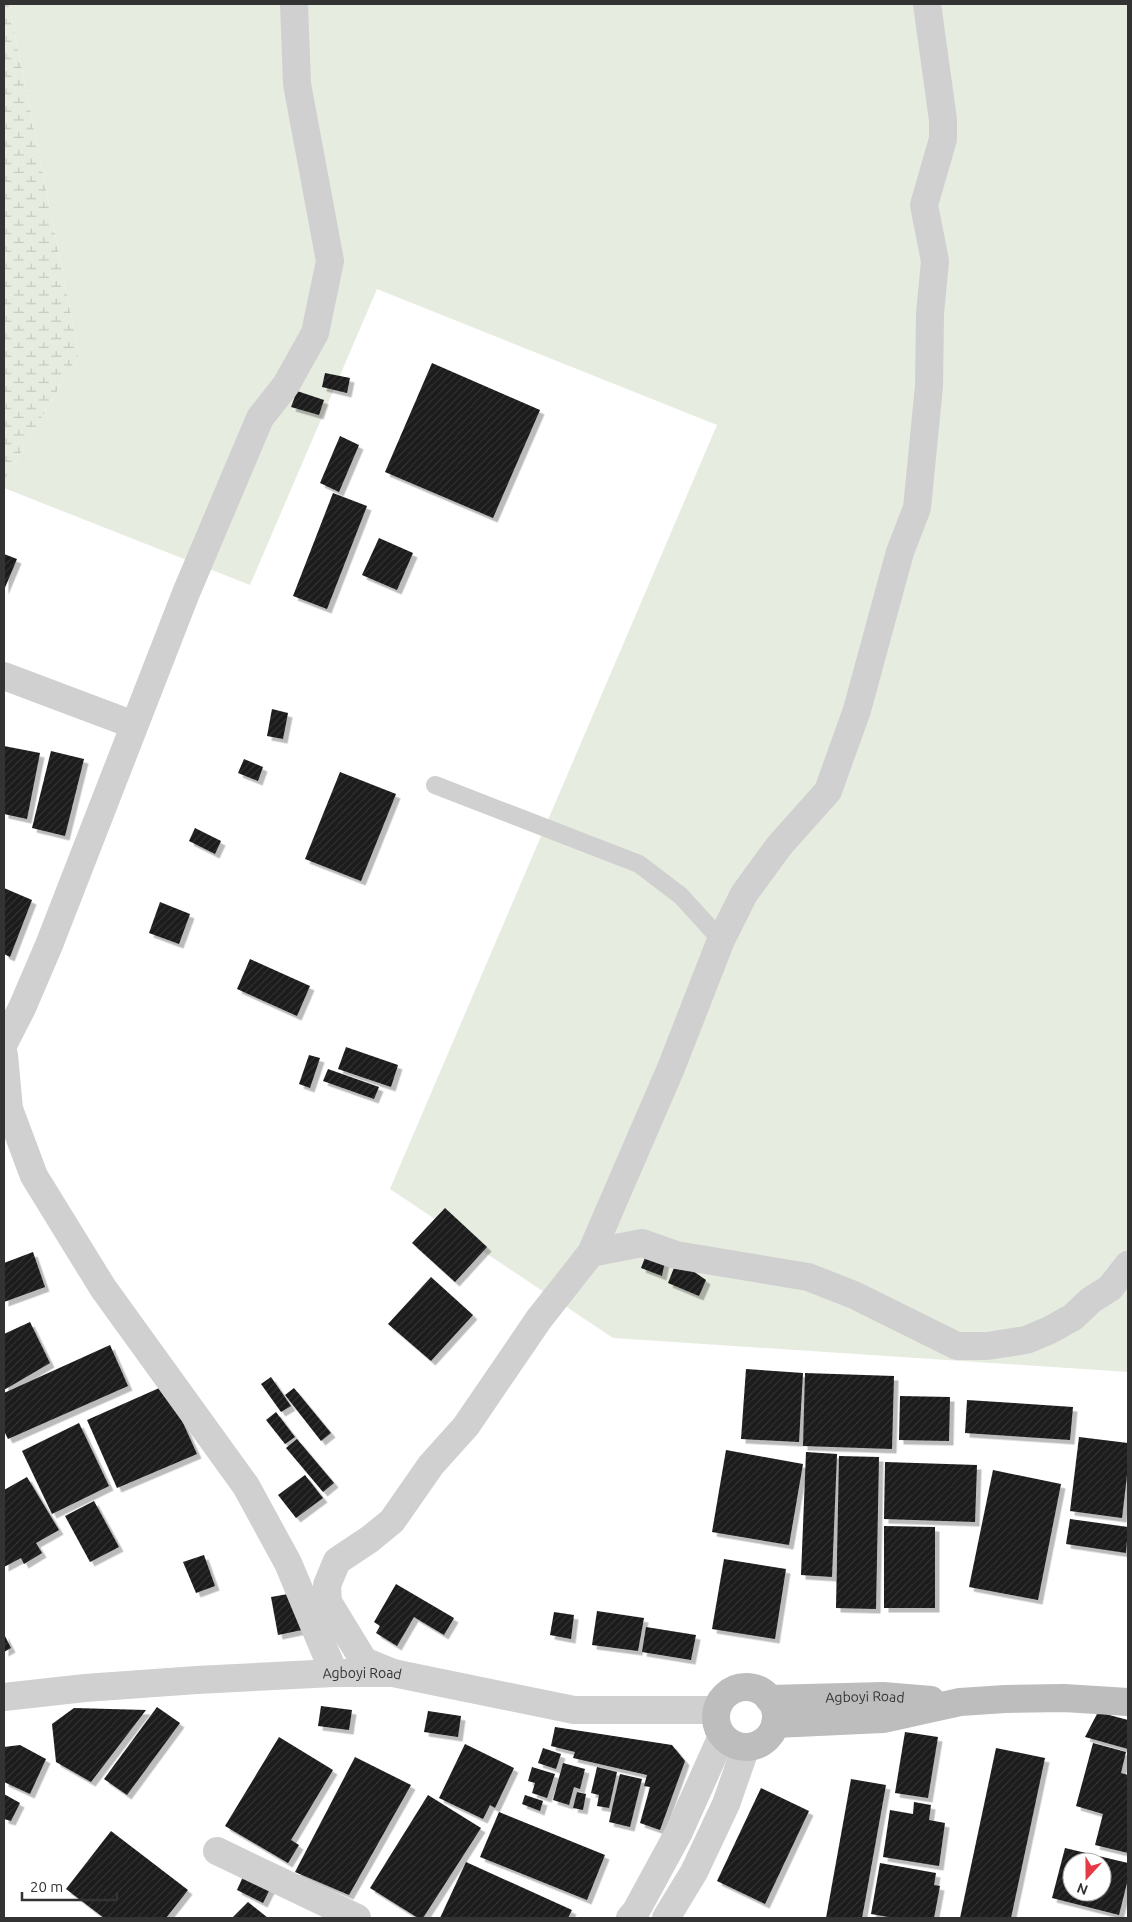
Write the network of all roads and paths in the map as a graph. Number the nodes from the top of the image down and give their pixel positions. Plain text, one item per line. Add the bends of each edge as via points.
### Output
1 (294, 4) edge
2 (927, 4) edge
3 (4, 676) edge
4 (134, 725) junction
5 (435, 785) dead end
6 (720, 940) junction
7 (4, 1043) edge
8 (4, 1055) edge
9 (590, 1254) junction
10 (1128, 1265) edge
11 (393, 1672) junction
12 (334, 1673) junction
13 (4, 1697) edge
14 (1128, 1702) edge
15 (772, 1711) junction
16 (728, 1731) junction
17 (218, 1851) dead end
18 (357, 1918) edge
19 (630, 1918) edge
20 (666, 1918) edge

1 - 4 street via 297,84 330,261 315,333 286,385 260,418
2 - 6 street via 943,139 924,205 935,261 929,386 917,508 900,552 857,710 828,792 778,846 744,894
3 - 4 street
4 - 7 street via 49,945
5 - 6 lane via 639,864 681,896
6 - 9 street via 671,1068
8 - 12 street via 9,1109 34,1176 103,1288 246,1486 288,1563
9 - 10 street via 642,1243 676,1255 808,1277 854,1295 957,1346 987,1346 1026,1340 1050,1330 1074,1317 1091,1300 1110,1288
9 - 11 street via 539,1319 466,1426 431,1464 392,1521 336,1561 327,1585 328,1602 364,1661
11 - 12 street, Agboyi Road
11 - 16 street, Agboyi Road via 574,1710
12 - 13 street, Agboyi Road via 85,1688
14 - 15 main road, Agboyi Road via 1064,1698 960,1702 883,1696
15 - 16 main road via 769,1736 758,1744
15 - 16 main road via 759,1690 745,1687 732,1690 722,1698
16 - 19 street via 679,1832
16 - 20 street via 726,1804 694,1872
17 - 18 street

